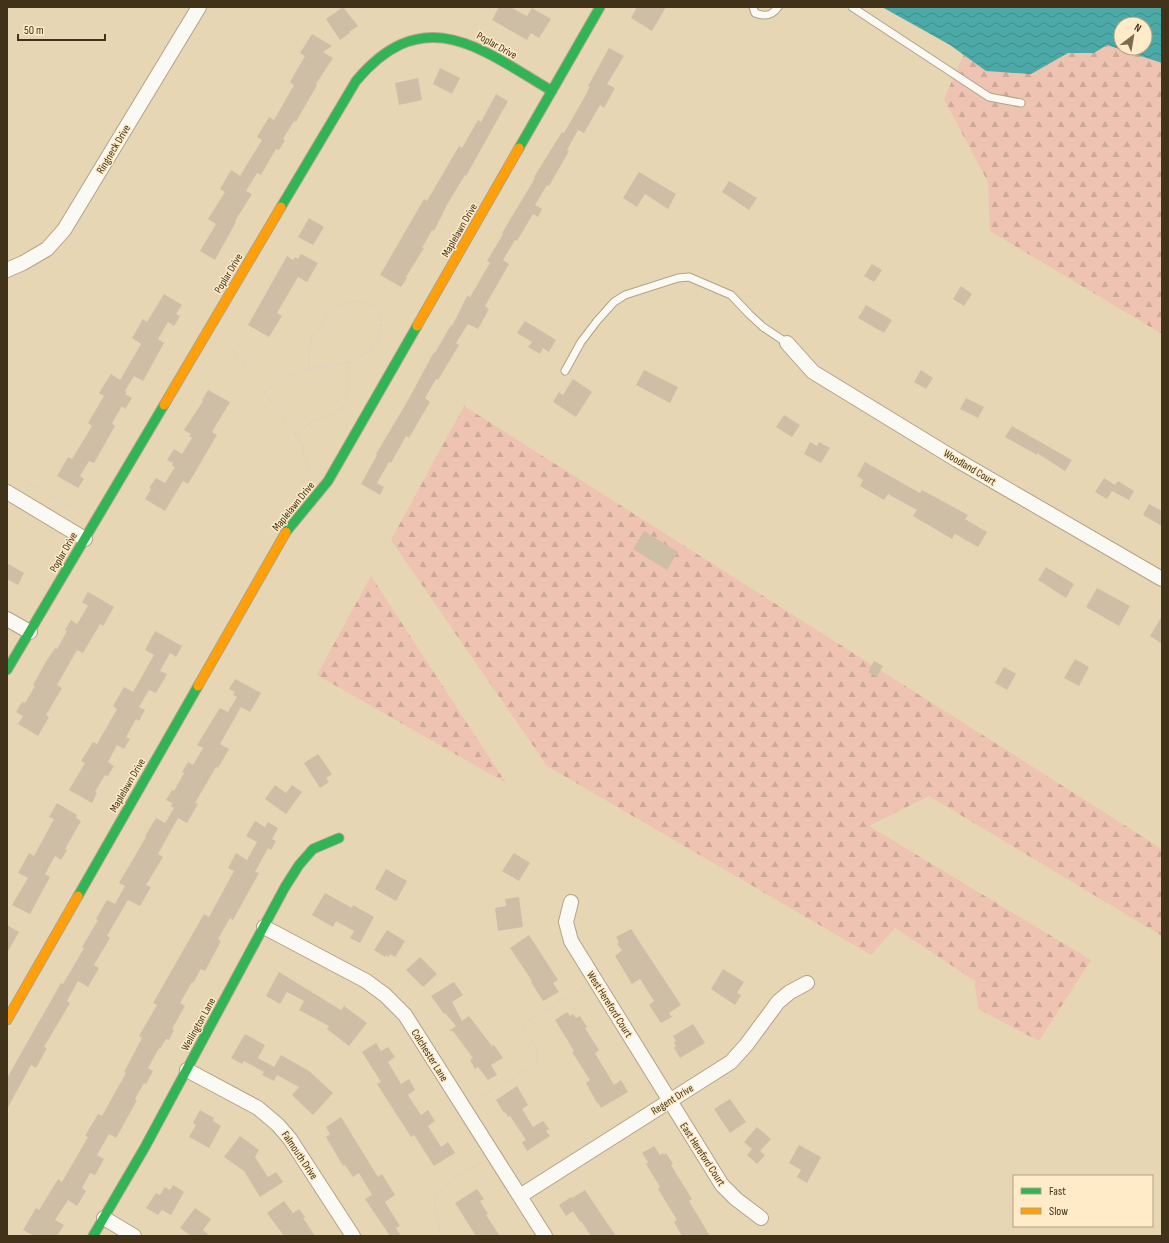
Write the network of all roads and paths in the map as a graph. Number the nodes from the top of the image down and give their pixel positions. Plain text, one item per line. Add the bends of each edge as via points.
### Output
1 (199, 7) edge
2 (600, 7) edge
3 (753, 7) edge
4 (778, 7) edge
5 (852, 7) edge
6 (552, 90) junction
7 (1021, 103) dead end
8 (7, 270) edge
9 (223, 336) dead end
10 (787, 343) joint
11 (348, 362) junction
12 (309, 369) junction
13 (565, 371) dead end
14 (264, 392) junction
15 (295, 435) junction
16 (7, 469) edge
17 (311, 479) dead end
18 (7, 492) edge
19 (82, 514) dead end
20 (85, 538) junction
21 (1162, 579) edge
22 (7, 619) edge
23 (30, 632) junction
24 (7, 670) edge
25 (339, 838) dead end
26 (571, 902) dead end
27 (264, 927) junction
28 (596, 981) junction
29 (807, 983) dead end
30 (7, 1020) edge
31 (187, 1070) junction
32 (670, 1101) junction
33 (463, 1107) junction
34 (494, 1154) junction
35 (520, 1196) junction
36 (104, 1218) junction
37 (762, 1218) dead end
38 (93, 1236) edge
39 (134, 1236) edge
40 (353, 1236) edge
41 (437, 1236) edge
42 (545, 1236) edge

1 - 8 street, Ringneck Drive via 64,230 47,249 23,264
2 - 6 street, Maplelawn Drive
3 - 4 lane via 755,13 764,16 774,12
5 - 7 lane via 989,97
6 - 20 street, Poplar Drive via 478,48 449,38 425,38 407,42 388,50 370,64 356,81
6 - 30 street, Maplelawn Drive via 328,481 286,530
9 - 14 path
10 - 13 lane via 763,327 731,295 689,276 625,295 614,302 581,342
10 - 21 street, Woodland Court via 813,372
11 - 12 path
11 - 12 path via 372,349 381,331 379,313 367,303 344,303 332,310 312,338
11 - 15 path via 346,402 341,409 314,420
12 - 14 path via 281,380
14 - 15 path
15 - 17 path via 301,442
16 - 19 path
18 - 20 street
20 - 23 street, Poplar Drive
22 - 23 street
23 - 24 street, Poplar Drive
25 - 27 street, Wellington Lane via 313,849 299,865
26 - 28 street, West Hereford Court via 566,922 571,941
27 - 31 street, Wellington Lane
27 - 33 street, Colchester Lane via 366,981 394,1002 405,1015
28 - 32 street, West Hereford Court
28 - 33 path via 525,1024 524,1031 538,1053 538,1060 534,1066
29 - 32 street, Regent Drive via 778,1002 731,1062
31 - 36 street, Wellington Lane
31 - 40 street, Falmouth Drive via 258,1108 278,1125 290,1139
32 - 35 street, Regent Drive
32 - 37 street, East Hereford Court via 722,1185
33 - 34 street, Colchester Lane
34 - 35 street, Colchester Lane
34 - 41 path via 447,1184 436,1195 435,1205 440,1231
35 - 42 street, Colchester Lane
36 - 38 street, Wellington Lane
36 - 39 street

